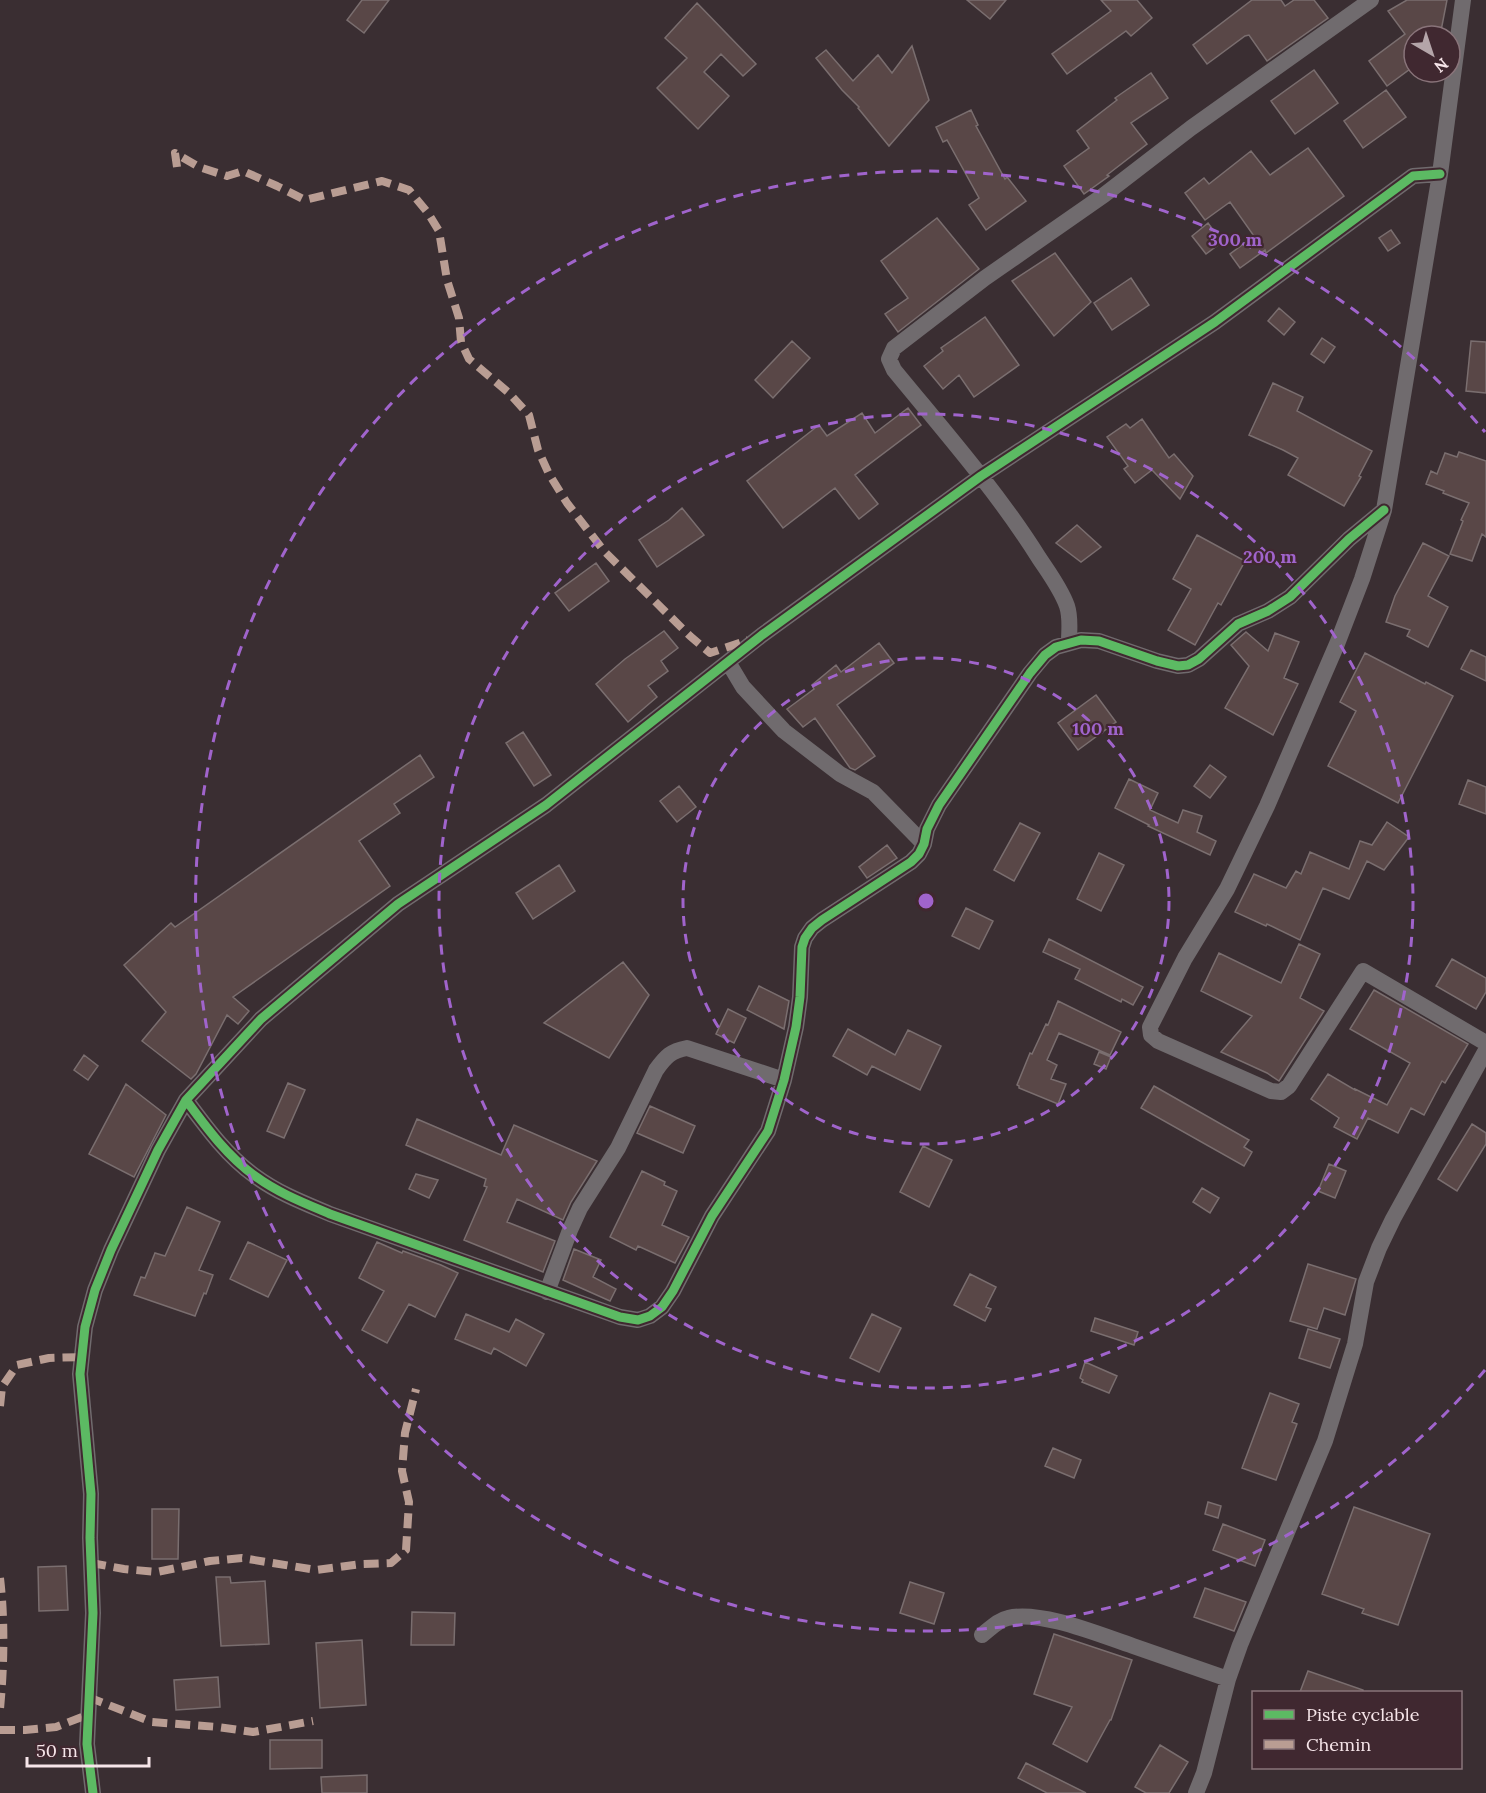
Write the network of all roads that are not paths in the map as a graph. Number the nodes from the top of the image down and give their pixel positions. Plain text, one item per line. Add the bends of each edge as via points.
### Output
1 (1371, 0) edge
2 (1463, 0) edge
3 (1440, 174) junction
4 (981, 476) junction
5 (1384, 510) junction
6 (1068, 642) junction
7 (728, 662) junction
8 (924, 844) junction
9 (1486, 1043) edge
10 (1486, 1050) edge
11 (784, 1080) junction
12 (186, 1100) junction
13 (547, 1292) junction
14 (982, 1635) dead end
15 (1228, 1679) junction
16 (93, 1793) edge
17 (1196, 1793) edge

1 - 4 street via 894,348 890,360 894,370
2 - 3 street
3 - 4 street via 1413,176 1215,322
3 - 5 street
4 - 6 street via 1020,527 1059,590 1067,606
4 - 7 street
5 - 6 street via 1290,597 1238,624 1188,665 1156,662 1099,641
5 - 9 street via 1337,644 1267,806 1227,889 1185,958 1150,1027 1151,1035 1271,1091 1281,1092 1363,971
6 - 8 street via 1045,655 1030,673 939,805
7 - 8 street via 743,687 784,731 840,774 873,792
7 - 12 street via 546,805 398,904 261,1019
8 - 11 street via 911,862 822,920 805,938 796,1028
10 - 15 street via 1379,1248 1366,1282 1355,1344 1325,1441
11 - 13 street via 768,1131 712,1216 662,1307 638,1320
11 - 13 street via 687,1048 666,1057 580,1208
12 - 13 street via 230,1153 254,1176 284,1194
12 - 16 street via 111,1250 85,1327 80,1374 91,1494 93,1613 87,1744
14 - 15 street via 1008,1618 1051,1620
15 - 17 street

